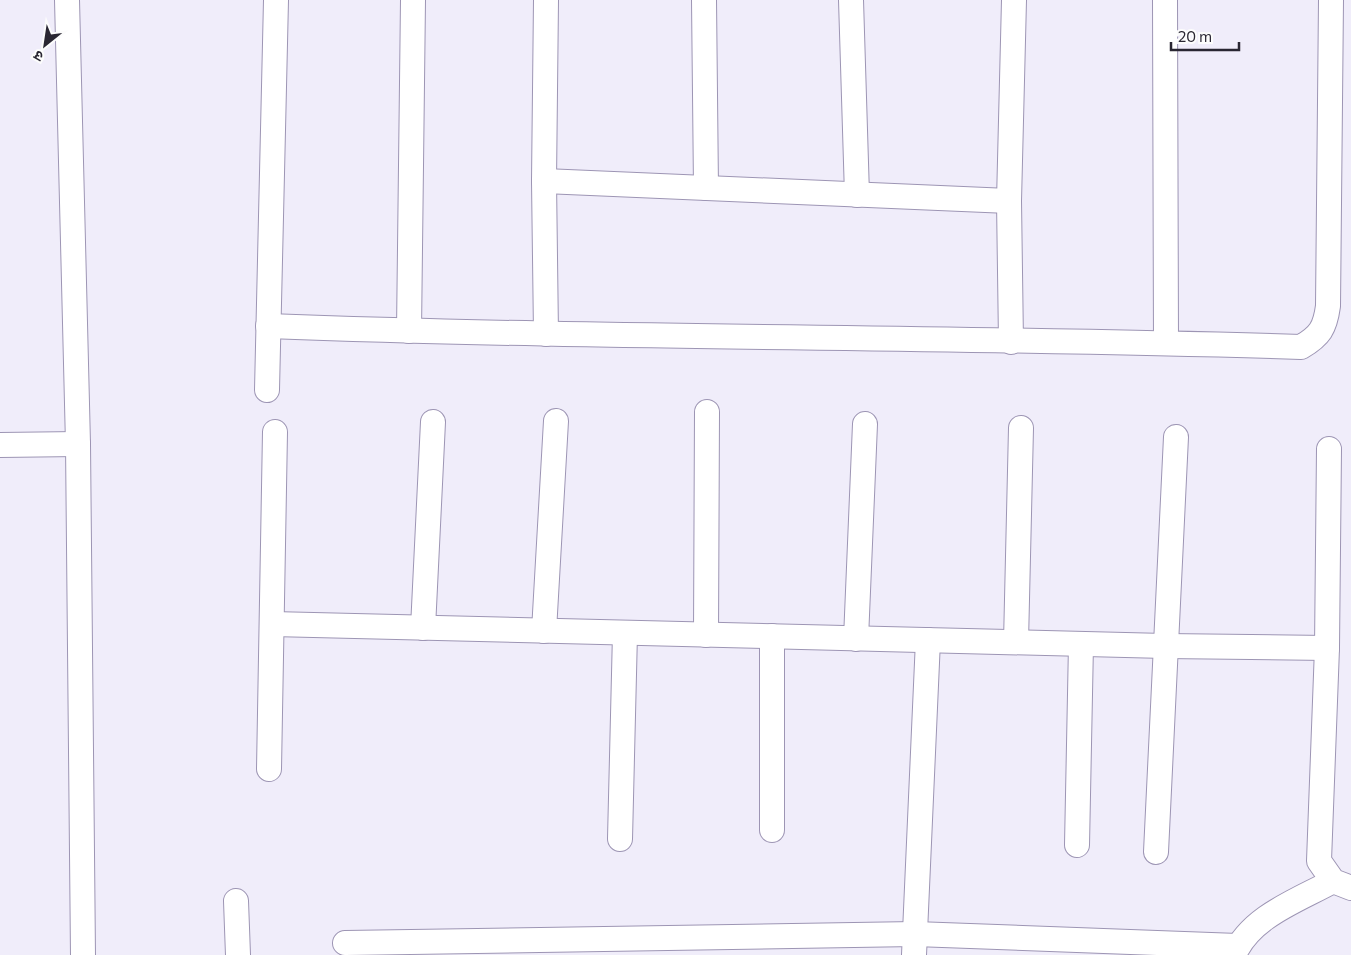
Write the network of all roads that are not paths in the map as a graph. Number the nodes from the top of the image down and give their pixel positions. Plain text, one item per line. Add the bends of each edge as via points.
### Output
1 (67, 0) edge
2 (276, 0) edge
3 (413, 0) edge
4 (546, 0) edge
5 (704, 0) edge
6 (851, 0) edge
7 (1014, 0) edge
8 (1165, 0) edge
9 (1318, 0) edge
10 (1331, 0) edge
11 (1351, 1) edge
12 (544, 180) junction
13 (706, 188) junction
14 (857, 194) junction
15 (1009, 201) junction
16 (268, 326) junction
17 (409, 331) junction
18 (546, 334) junction
19 (1011, 342) junction
20 (1166, 343) junction
21 (267, 390) dead end
22 (707, 412) dead end
23 (556, 421) dead end
24 (433, 422) dead end
25 (865, 424) dead end
26 (1021, 428) dead end
27 (275, 432) dead end
28 (1176, 437) dead end
29 (78, 444) junction
30 (0, 445) edge
31 (1329, 449) dead end
32 (272, 624) junction
33 (423, 628) junction
34 (544, 631) junction
35 (625, 633) junction
36 (706, 635) junction
37 (772, 636) junction
38 (856, 638) junction
39 (928, 640) junction
40 (1016, 642) junction
41 (1081, 644) junction
42 (1165, 646) junction
43 (1327, 648) junction
44 (269, 769) dead end
45 (772, 830) dead end
46 (620, 839) dead end
47 (1077, 845) dead end
48 (1156, 852) dead end
49 (1342, 884) edge
50 (236, 901) dead end
51 (345, 943) dead end
52 (914, 944) edge
53 (750, 946) edge
54 (606, 947) edge
55 (1236, 950) edge
56 (84, 955) edge
57 (238, 955) edge

1 - 29 street
2 - 16 street
3 - 17 street
4 - 12 street
5 - 13 street
6 - 14 street
7 - 15 street
8 - 20 street
9 - 10 street
10 - 11 street
10 - 20 street via 1326,322 1316,338 1301,347
12 - 13 street
12 - 18 street
13 - 14 street
14 - 15 street
15 - 19 street
16 - 17 street
16 - 21 street
17 - 18 street
18 - 19 street
19 - 20 street
22 - 36 street
23 - 34 street
24 - 33 street
25 - 38 street
26 - 40 street
27 - 32 street
28 - 42 street
29 - 30 street
29 - 56 street
31 - 43 street
32 - 33 street
32 - 44 street
33 - 34 street
34 - 35 street
35 - 36 street
35 - 46 street
36 - 37 street
37 - 38 street
37 - 45 street
38 - 39 street
39 - 40 street
39 - 52 street
40 - 41 street
41 - 42 street
41 - 47 street
42 - 43 street
42 - 48 street
43 - 49 street via 1319,860
49 - 55 street via 1267,917 1247,934
50 - 57 street
51 - 54 street
52 - 53 street
52 - 55 street
53 - 54 street

